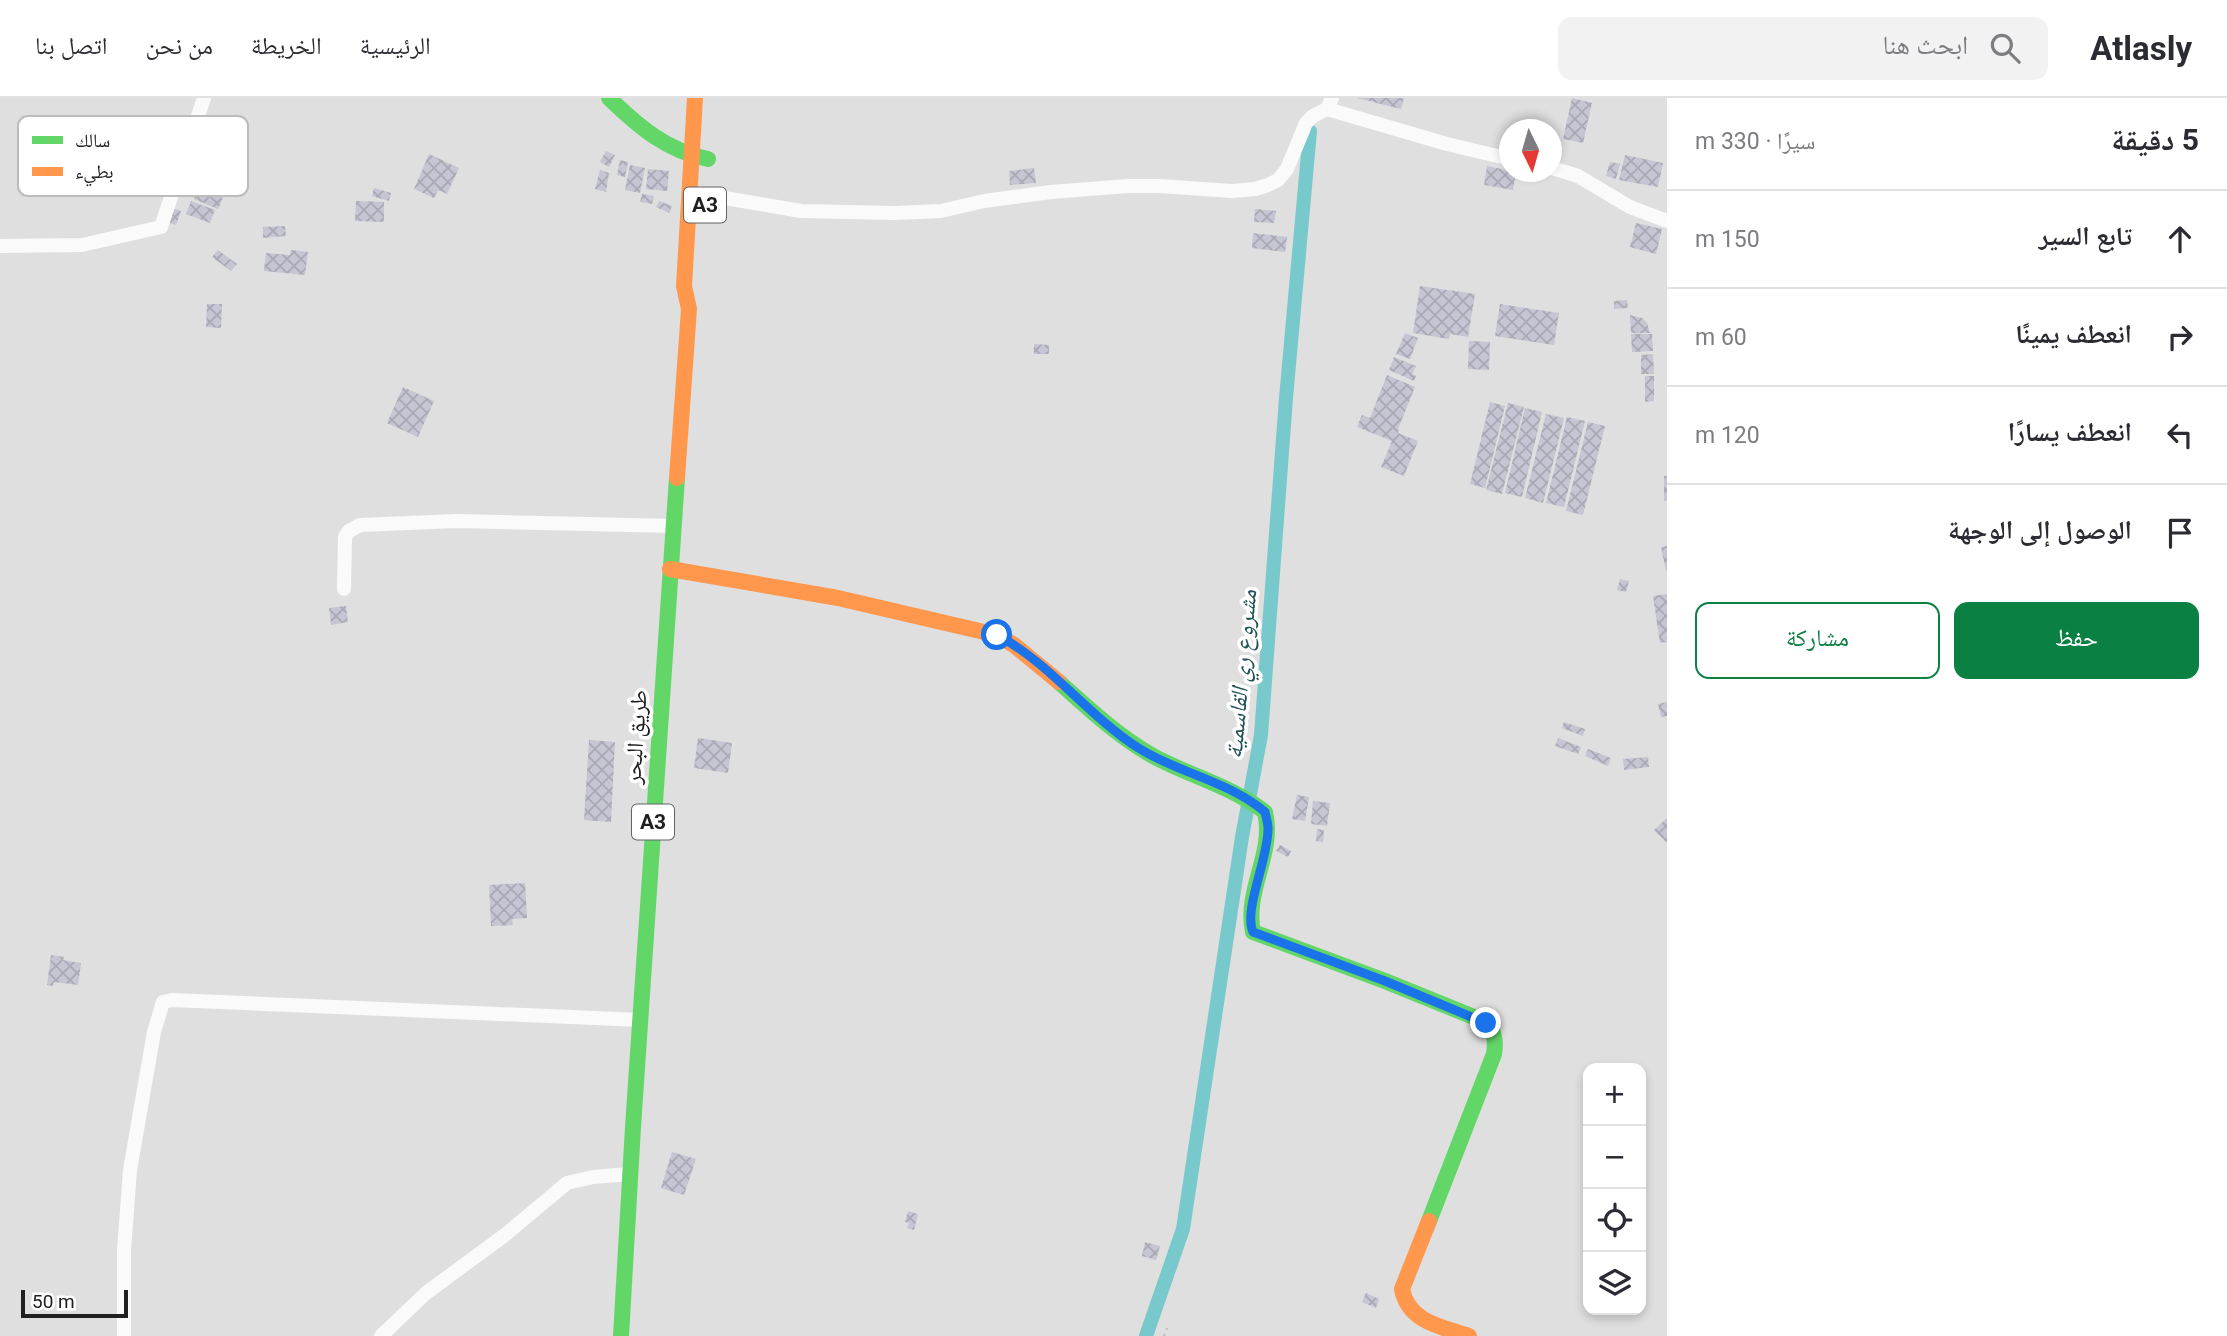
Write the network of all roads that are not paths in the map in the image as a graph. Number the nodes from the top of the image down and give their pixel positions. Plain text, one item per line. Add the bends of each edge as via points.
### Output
1 (204, 98) edge
2 (609, 98) edge
3 (695, 98) edge
4 (1329, 104) edge
5 (198, 116) edge
6 (1499, 156) edge
7 (1562, 171) edge
8 (703, 177) junction
9 (171, 196) edge
10 (1667, 221) edge
11 (0, 246) edge
12 (702, 247) dead end
13 (689, 309) junction
14 (674, 526) junction
15 (670, 569) junction
16 (344, 589) dead end
17 (640, 1020) junction
18 (631, 1174) junction
19 (124, 1336) edge
20 (381, 1336) edge
21 (621, 1336) edge
22 (1469, 1336) edge

1 - 5 street
2 - 8 main road
3 - 8 main road, طريق البحر / A3
4 - 6 street
4 - 8 street via 1306,122 1278,180 1232,191 1128,186 1051,192 941,211 801,211
7 - 10 street
8 - 13 main road, طريق البحر / A3 via 684,286
9 - 11 street via 161,227 82,245
12 - 13 main road, طريق البحر / A3 via 700,280
13 - 14 main road, طريق البحر / A3
14 - 15 main road, طريق البحر / A3
14 - 16 street via 457,521 360,525 345,537
15 - 17 main road, طريق البحر / A3
15 - 22 main road via 838,598 997,635 1027,654 1140,749 1249,800 1265,812 1268,827 1250,917 1253,932 1486,1023 1494,1031 1494,1054 1402,1289 1402,1298 1423,1320
17 - 18 main road, طريق البحر / A3
17 - 19 street via 163,1002 130,1170
18 - 20 street via 567,1183 426,1293
18 - 21 main road, طريق البحر / A3

